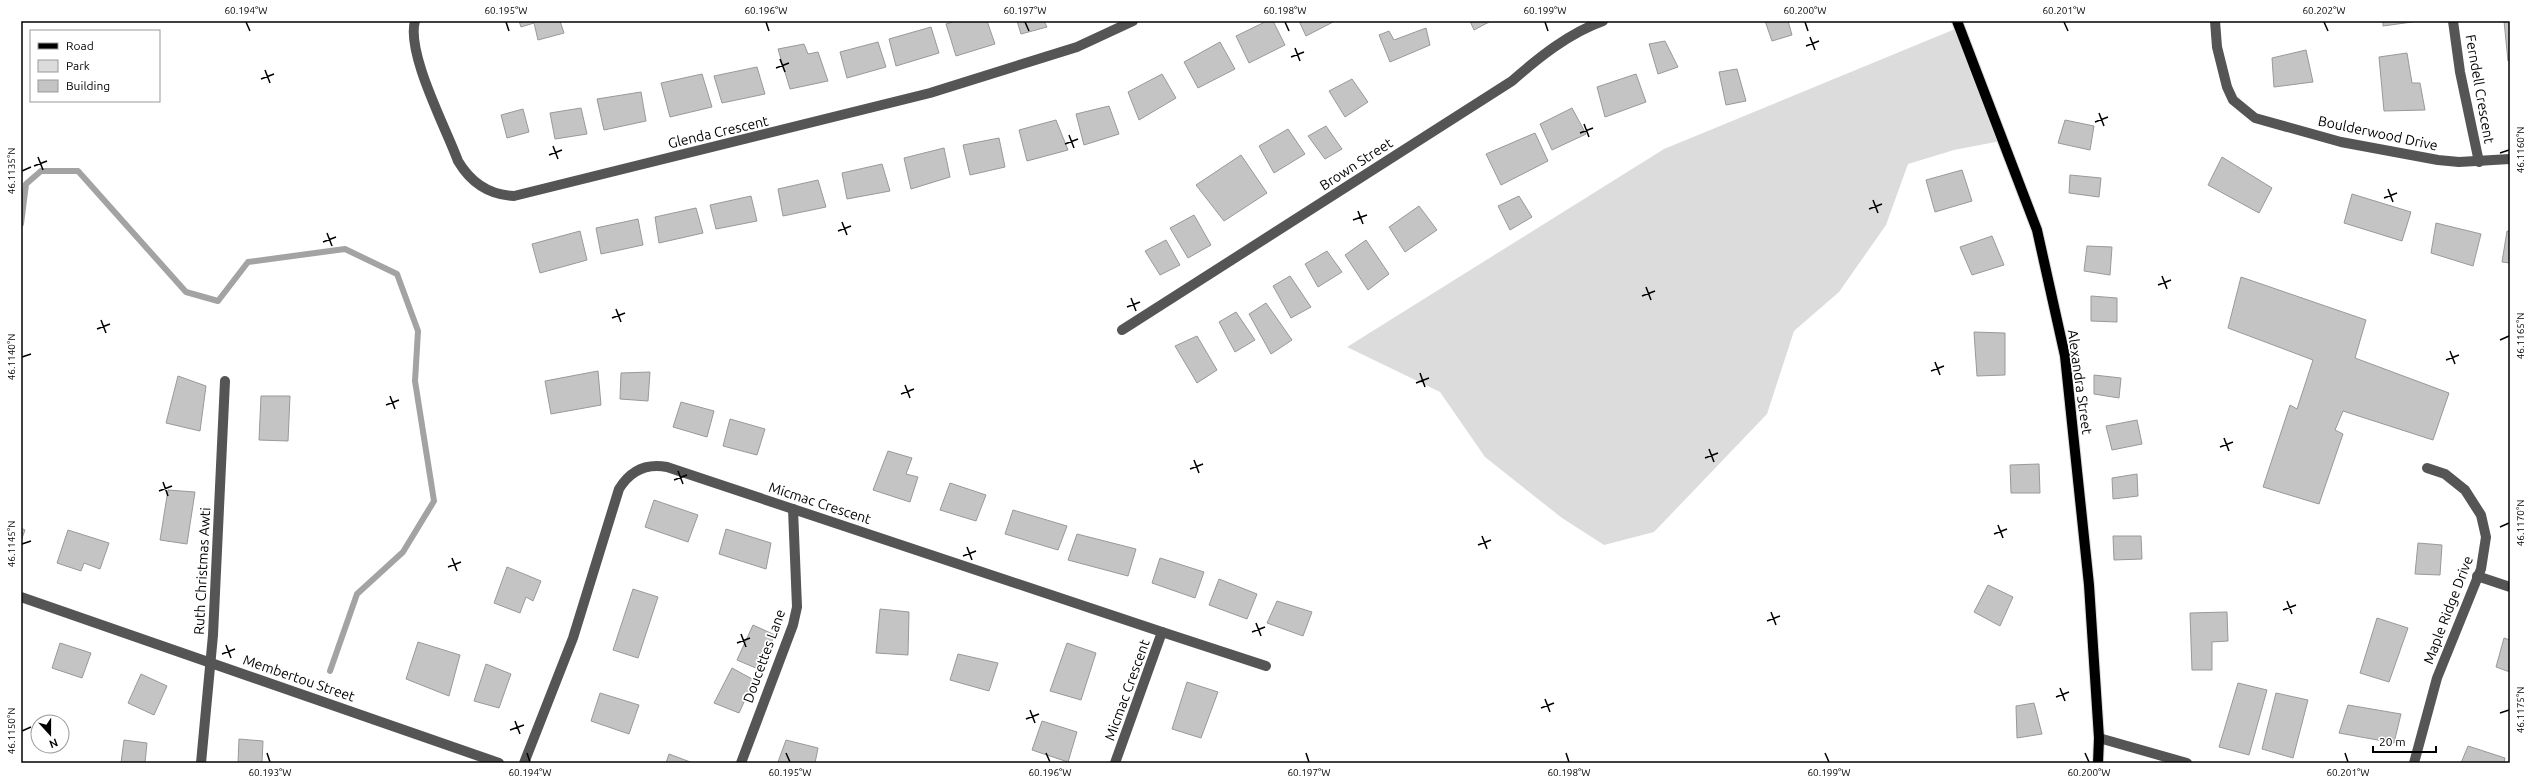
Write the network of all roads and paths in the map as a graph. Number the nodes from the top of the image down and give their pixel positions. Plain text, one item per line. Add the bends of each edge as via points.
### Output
1 (415, 21) edge
2 (1133, 21) edge
3 (1603, 21) edge
4 (1957, 21) edge
5 (2215, 21) edge
6 (2453, 21) edge
7 (2510, 159) edge
8 (2479, 162) junction
9 (1122, 330) dead end
10 (225, 381) dead end
11 (2427, 468) dead end
12 (793, 508) junction
13 (2477, 576) junction
14 (2510, 587) edge
15 (21, 597) edge
16 (1162, 632) junction
17 (210, 661) junction
18 (1266, 666) dead end
19 (2099, 738) junction
20 (201, 763) edge
21 (499, 763) edge
22 (524, 763) edge
23 (741, 763) edge
24 (1116, 763) edge
25 (2098, 763) edge
26 (2187, 763) edge
27 (2414, 763) edge

1 - 2 street, Glenda Crescent via 413,37 417,57 458,161 480,186 498,194 514,196 930,93 1077,47
3 - 9 street, Brown Street via 1574,35 1512,81
4 - 19 main road, Alexandra Street via 2037,230 2065,356 2089,585
5 - 8 street, Boulderwood Drive via 2217,47 2227,87 2232,100 2243,111 2265,122 2341,142 2438,160
6 - 8 street, Ferndell Crescent via 2460,72
7 - 8 street, Boulderwood Drive
10 - 17 street, Ruth Christmas Awti
11 - 13 street, Maple Ridge Drive via 2445,474 2457,483 2481,514 2486,537 2484,558
12 - 16 street, Micmac Crescent
12 - 22 street, Micmac Crescent via 667,466 648,466 631,474 619,489 573,638
12 - 23 street, Doucettes Lane via 797,607 793,625
13 - 14 street
13 - 27 street, Maple Ridge Drive via 2437,678
15 - 17 street, Membertou Street
16 - 18 street
16 - 24 street, Micmac Crescent
17 - 20 street, Ruth Christmas Awti
17 - 21 street, Membertou Street
19 - 25 main road, Alexandra Street
19 - 26 street

